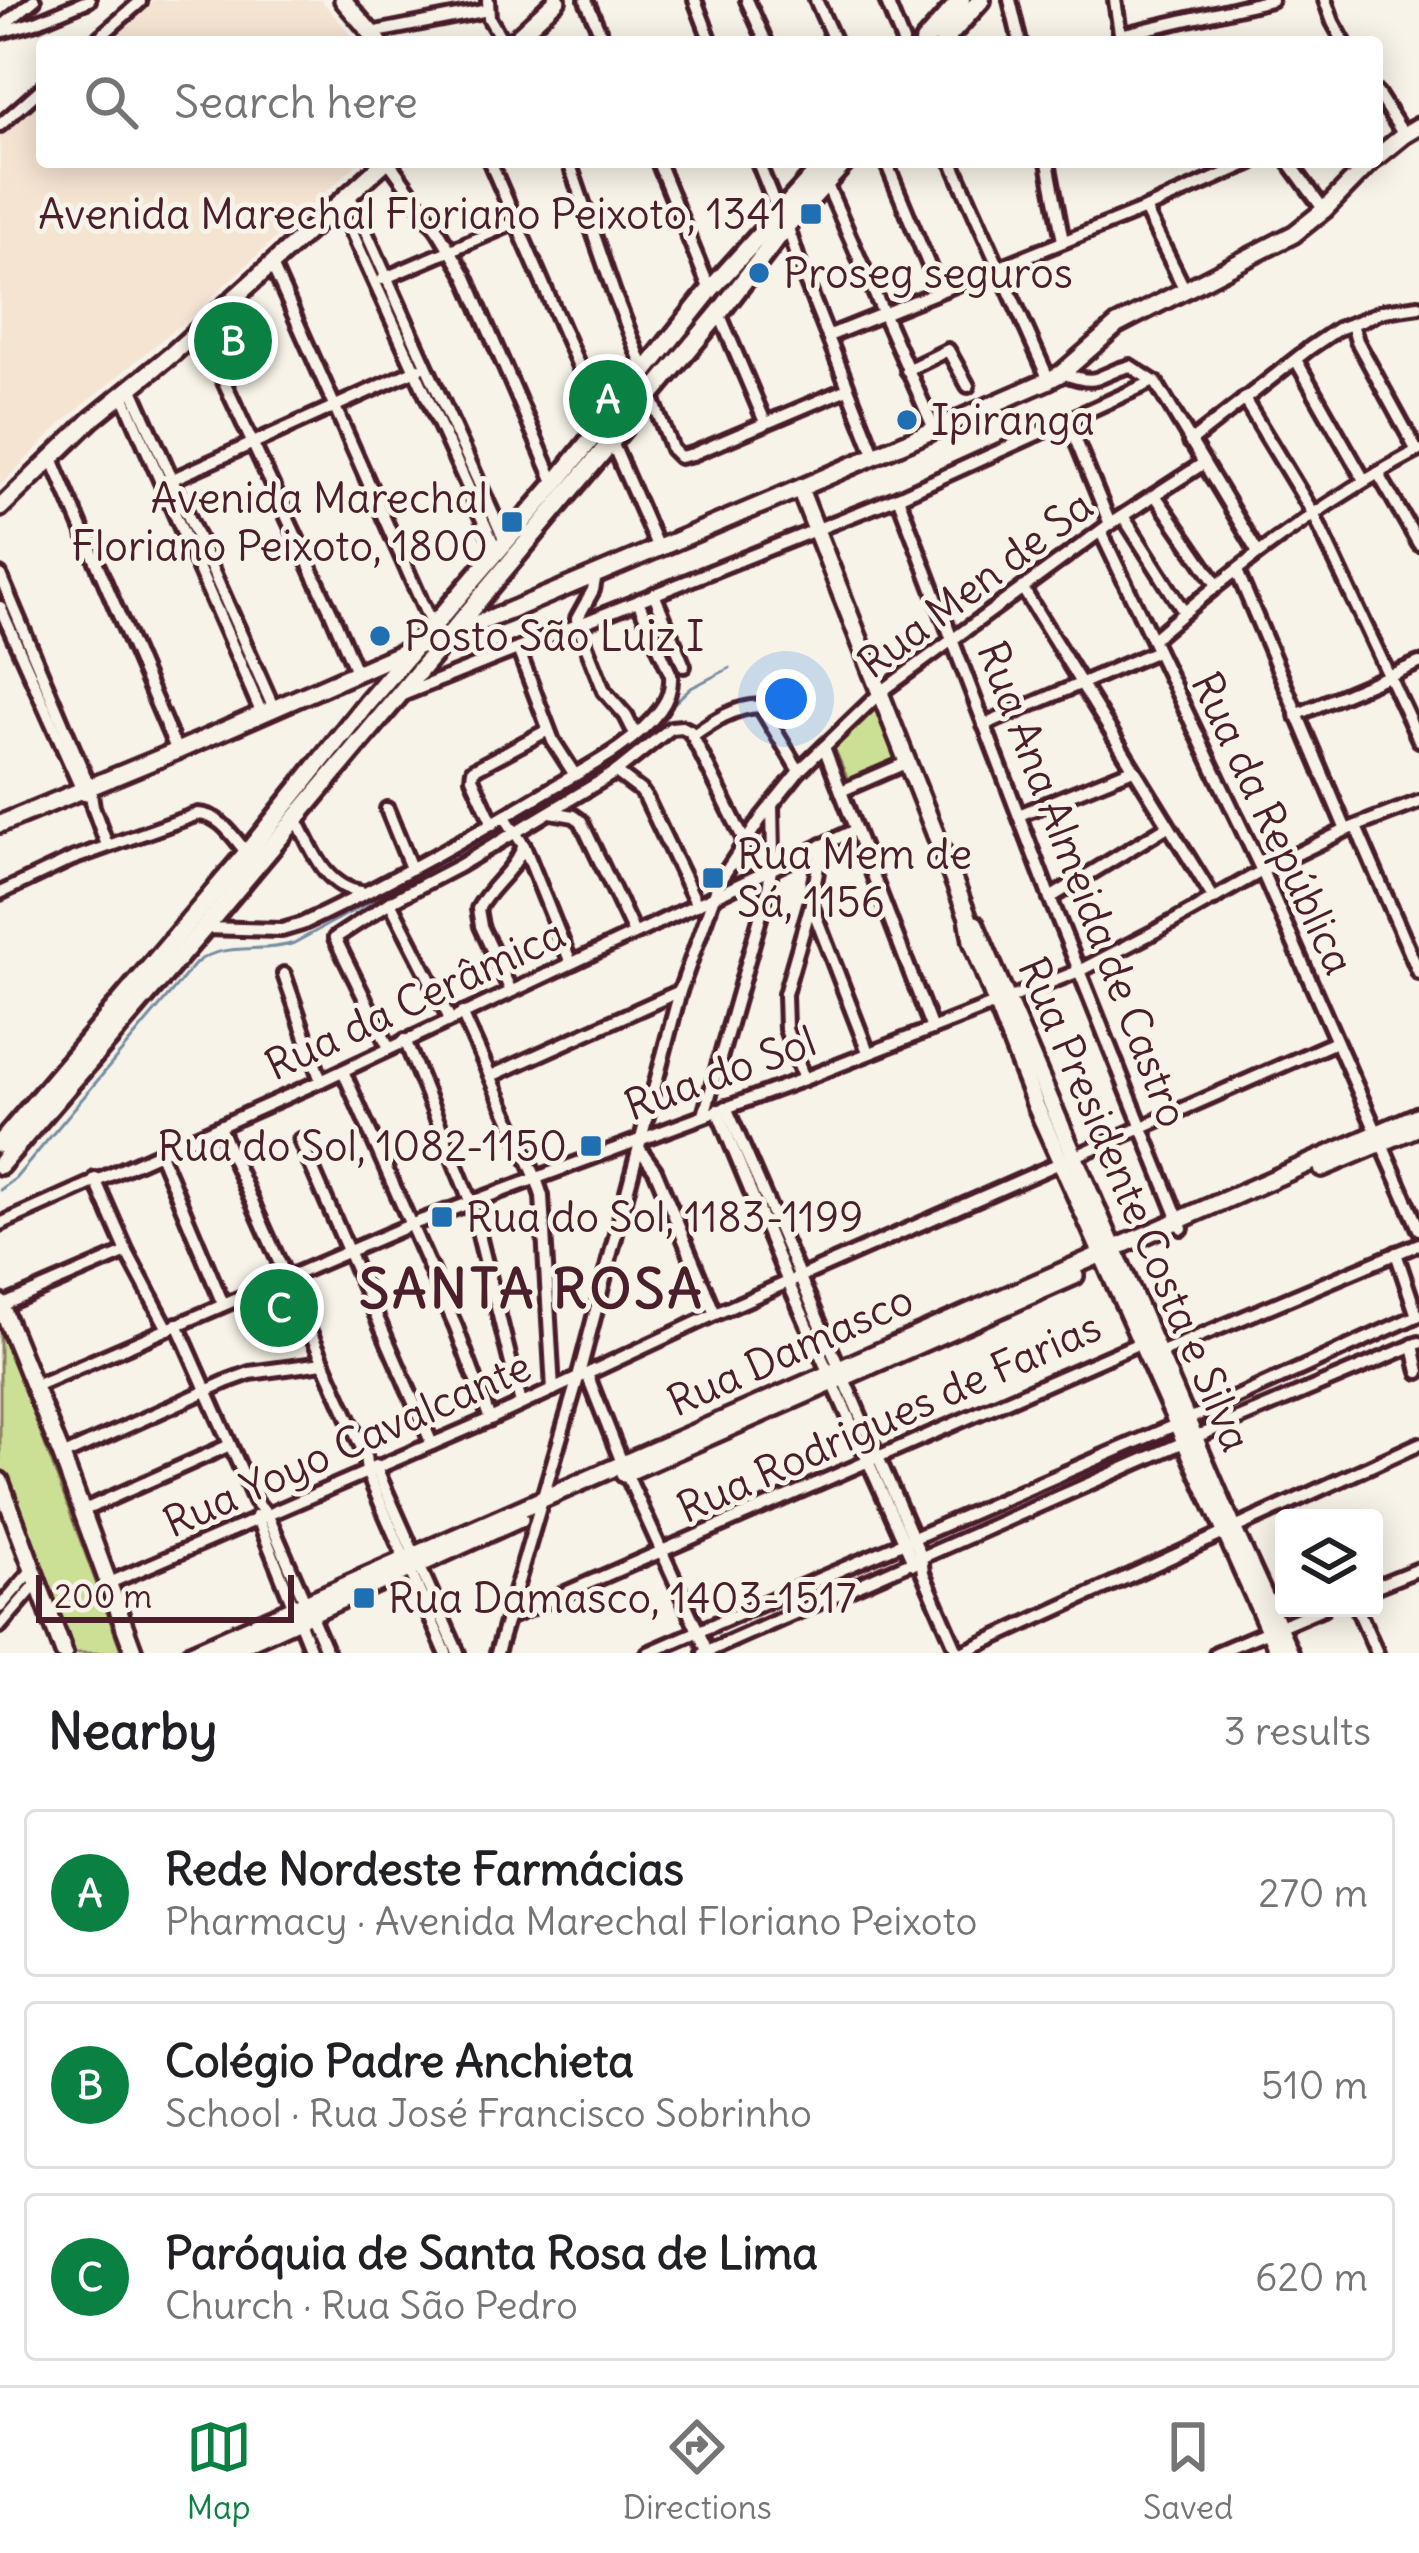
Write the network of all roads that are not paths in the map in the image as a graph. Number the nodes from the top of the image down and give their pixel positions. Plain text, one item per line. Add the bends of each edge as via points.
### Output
1 (34, 0) edge
2 (89, 0) edge
3 (343, 0) edge
4 (557, 0) edge
5 (586, 0) edge
6 (695, 0) edge
7 (747, 0) edge
8 (816, 0) edge
9 (886, 0) edge
10 (961, 0) edge
11 (981, 0) edge
12 (1010, 0) edge
13 (1114, 0) edge
14 (1271, 0) edge
15 (1325, 0) edge
16 (139, 1) edge
17 (488, 5) edge
18 (0, 30) edge
19 (101, 36) edge
20 (373, 36) edge
21 (382, 36) edge
22 (508, 36) edge
23 (520, 36) edge
24 (601, 36) edge
25 (709, 36) edge
26 (763, 36) edge
27 (832, 36) edge
28 (900, 36) edge
29 (929, 36) edge
30 (948, 36) edge
31 (1019, 36) edge
32 (1120, 36) edge
33 (1133, 36) edge
34 (1341, 36) edge
35 (36, 93) edge
36 (1383, 99) edge
37 (0, 125) edge
38 (1412, 130) edge
39 (1383, 152) edge
40 (380, 168) edge
41 (391, 168) edge
42 (493, 168) edge
43 (571, 168) edge
44 (661, 168) edge
45 (761, 168) edge
46 (888, 168) edge
47 (955, 168) edge
48 (1049, 168) edge
49 (1238, 168) edge
50 (1293, 168) edge
51 (1363, 168) edge
52 (824, 169) edge
53 (344, 199) junction
54 (1145, 209) junction
55 (1324, 210) junction
56 (783, 220) junction
57 (516, 222) junction
58 (1063, 241) junction
59 (451, 250) junction
60 (272, 265) junction
61 (998, 268) junction
62 (381, 280) junction
63 (710, 290) junction
64 (939, 290) junction
65 (1185, 290) junction
66 (1419, 306) edge
67 (719, 313) junction
68 (882, 314) junction
69 (1354, 322) junction
70 (200, 330) junction
71 (827, 336) junction
72 (1296, 360) junction
73 (420, 368) junction
74 (644, 370) junction
75 (907, 370) junction
76 (1055, 377) junction
77 (1152, 382) junction
78 (968, 386) dead end
79 (848, 389) junction
80 (127, 391) junction
81 (650, 392) junction
82 (1244, 400) junction
83 (333, 407) junction
84 (1068, 421) junction
85 (765, 422) junction
86 (934, 431) junction
87 (607, 433) junction
88 (1190, 442) junction
89 (253, 443) junction
90 (1418, 451) edge
91 (51, 456) junction
92 (875, 456) junction
93 (1204, 464) junction
94 (1378, 472) junction
95 (173, 478) junction
96 (1364, 480) junction
97 (555, 484) junction
98 (800, 489) junction
99 (1155, 495) junction
100 (898, 497) junction
101 (0, 508) edge
102 (1313, 513) junction
103 (1123, 516) junction
104 (1106, 528) junction
105 (817, 529) junction
106 (1419, 544) edge
107 (501, 546) junction
108 (658, 548) junction
109 (1258, 553) junction
110 (1237, 571) junction
111 (0, 574) edge
112 (596, 574) junction
113 (1217, 585) junction
114 (1023, 590) junction
115 (654, 595) junction
116 (638, 601) junction
117 (0, 607) edge
118 (1184, 613) junction
119 (578, 625) junction
120 (440, 631) junction
121 (952, 641) junction
122 (1155, 645) junction
123 (415, 647) junction
124 (518, 649) junction
125 (1419, 663) edge
126 (684, 666) dead end
127 (357, 674) junction
128 (1390, 677) junction
129 (1082, 685) junction
130 (880, 692) junction
131 (393, 699) junction
132 (268, 712) junction
133 (1296, 715) junction
134 (984, 725) junction
135 (548, 730) junction
136 (690, 732) junction
137 (635, 734) junction
138 (1419, 740) edge
139 (824, 747) junction
140 (177, 751) junction
141 (908, 762) junction
142 (1133, 769) junction
143 (799, 771) junction
144 (616, 772) junction
145 (575, 775) junction
146 (86, 790) junction
147 (841, 791) junction
148 (1419, 802) edge
149 (772, 806) junction
150 (387, 809) dead end
151 (551, 812) junction
152 (1019, 815) junction
153 (296, 818) junction
154 (0, 824) edge
155 (493, 824) junction
156 (510, 825) junction
157 (1168, 826) junction
158 (1351, 829) junction
159 (855, 830) junction
160 (745, 842) junction
161 (107, 845) junction
162 (822, 845) junction
163 (524, 846) junction
164 (247, 853) junction
165 (412, 868) junction
166 (772, 869) junction
167 (1262, 871) junction
168 (0, 892) edge
169 (365, 892) junction
170 (713, 898) junction
171 (1050, 898) junction
172 (1214, 899) junction
173 (390, 902) junction
174 (697, 904) junction
175 (811, 904) junction
176 (204, 928) junction
177 (634, 933) junction
178 (571, 963) junction
179 (1078, 971) junction
180 (1419, 973) edge
181 (284, 974) dead end
182 (511, 991) junction
183 (680, 991) junction
184 (1002, 1002) junction
185 (462, 1013) junction
186 (449, 1019) junction
187 (932, 1029) junction
188 (405, 1040) junction
189 (1336, 1042) junction
190 (389, 1048) junction
191 (868, 1052) junction
192 (343, 1071) junction
193 (490, 1076) junction
194 (804, 1079) junction
195 (321, 1081) junction
196 (722, 1108) junction
197 (704, 1115) junction
198 (1419, 1115) edge
199 (219, 1126) junction
200 (1141, 1126) junction
201 (1419, 1127) edge
202 (1378, 1138) junction
203 (300, 1139) dead end
204 (641, 1143) junction
205 (0, 1144) edge
206 (160, 1154) junction
207 (1069, 1160) junction
208 (0, 1165) edge
209 (536, 1178) junction
210 (95, 1179) junction
211 (471, 1203) junction
212 (0, 1224) edge
213 (1180, 1224) junction
214 (410, 1225) junction
215 (1419, 1229) edge
216 (1419, 1244) edge
217 (348, 1250) junction
218 (127, 1252) junction
219 (1396, 1253) junction
220 (1110, 1254) junction
221 (284, 1278) junction
222 (794, 1279) junction
223 (223, 1304) junction
224 (1, 1305) edge
225 (715, 1314) junction
226 (1418, 1315) edge
227 (172, 1326) junction
228 (1416, 1344) edge
229 (1150, 1351) junction
230 (323, 1363) junction
231 (1419, 1372) edge
232 (837, 1375) junction
233 (582, 1376) junction
234 (35, 1386) junction
235 (205, 1390) junction
236 (553, 1390) junction
237 (520, 1404) junction
238 (490, 1419) junction
239 (1182, 1421) junction
240 (1190, 1439) junction
241 (432, 1444) junction
242 (1419, 1444) edge
243 (230, 1445) junction
244 (62, 1456) junction
245 (873, 1461) junction
246 (624, 1468) junction
247 (372, 1470) junction
248 (0, 1481) edge
249 (539, 1505) junction
250 (82, 1511) junction
251 (262, 1518) junction
252 (1229, 1532) junction
253 (907, 1539) junction
254 (662, 1552) junction
255 (916, 1558) junction
256 (412, 1562) junction
257 (1419, 1569) edge
258 (35, 1575) junction
259 (1383, 1583) edge
260 (107, 1584) junction
261 (0, 1607) edge
262 (300, 1610) junction
263 (1300, 1617) edge
264 (1361, 1617) edge
265 (508, 1618) junction
266 (0, 1626) edge
267 (1273, 1628) junction
268 (698, 1632) junction
269 (227, 1652) edge
270 (706, 1652) edge
271 (64, 1653) edge
272 (134, 1653) edge
273 (191, 1653) edge
274 (312, 1653) edge
275 (327, 1653) edge
276 (446, 1653) edge
277 (458, 1653) edge
278 (497, 1653) edge
279 (648, 1653) edge
280 (959, 1653) edge
281 (1216, 1653) edge
282 (1279, 1653) edge
283 (1290, 1653) edge
284 (1377, 1653) edge

1 - 18 street
2 - 18 street
3 - 20 street
4 - 23 street
5 - 24 street
6 - 25 street
7 - 26 street
8 - 27 street
9 - 28 street
10 - 29 main road
11 - 30 main road
12 - 31 street
13 - 32 street
14 - 33 street
15 - 34 street
16 - 19 street
17 - 21 street
17 - 22 street via 493,29
35 - 37 street
36 - 38 street
38 - 39 street
40 - 53 street
41 - 59 street
42 - 57 street
43 - 74 street
44 - 63 street
45 - 56 street
46 - 64 street
47 - 61 street
48 - 58 street
49 - 54 street
50 - 55 street
51 - 55 street
52 - 56 main road
52 - 68 street
53 - 60 street
53 - 62 street
54 - 58 street
54 - 65 street
55 - 65 street
56 - 63 main road
56 - 67 main road
56 - 71 street
57 - 59 street
57 - 87 street
58 - 61 street
59 - 62 street
59 - 97 street
60 - 70 street
60 - 83 street
61 - 64 street
61 - 76 street
62 - 73 street
63 - 74 main road
64 - 68 street
65 - 76 street via 1117,326
66 - 69 street
67 - 81 main road
67 - 85 street
68 - 71 street
68 - 75 street
69 - 72 street
69 - 90 street
70 - 80 street
70 - 89 street
71 - 79 street
72 - 82 street
72 - 96 street
73 - 83 street
73 - 107 street
74 - 87 main road
75 - 78 street via 948,350
75 - 86 street
76 - 77 street via 1094,381 1130,366
76 - 86 street
77 - 84 street
77 - 88 street
79 - 85 street
79 - 92 street
80 - 91 street
80 - 95 street
80 - 132 street
81 - 85 street via 680,457
81 - 87 main road
82 - 88 street
82 - 102 street
83 - 89 street
83 - 120 street
84 - 100 street
84 - 104 street, Rua da República
86 - 92 street
87 - 97 main road
87 - 108 street
87 - 120 main road
88 - 93 street
89 - 95 street
89 - 127 street
90 - 94 street
91 - 101 street
91 - 140 street
92 - 98 street
93 - 99 street, Rua Men de Sa
93 - 109 street
94 - 96 street
94 - 106 street
95 - 132 street
96 - 102 street
97 - 107 main road
98 - 105 street, Rua Presidente Costa e Silva
98 - 108 street
99 - 103 street, Rua Men de Sa
99 - 113 street
100 - 105 street
100 - 121 street, Rua Ana Almeida de Castro
102 - 109 street
102 - 128 street
103 - 104 street, Rua Men de Sa
103 - 118 street
104 - 114 street, Rua Men de Sa
104 - 122 street, Rua da República
105 - 115 street
105 - 130 street, Rua Presidente Costa e Silva
107 - 120 main road
108 - 112 street
109 - 110 street
110 - 113 street
110 - 133 street
111 - 146 street
112 - 119 street
112 - 120 street
113 - 118 street
114 - 121 street, Rua Men de Sa
114 - 129 street
115 - 116 street
115 - 126 street
116 - 119 street
116 - 137 street via 671,686
117 - 146 street
118 - 122 street
119 - 124 street
119 - 137 street via 604,691
120 - 123 main road
120 - 131 main road
121 - 130 street, Rua Men de Sa
121 - 134 street, Rua Ana Almeida de Castro
122 - 129 street
122 - 167 street, Rua da República
123 - 127 street
123 - 164 main road
124 - 131 street
124 - 135 street
125 - 128 street
127 - 132 street
128 - 133 street
128 - 138 street
129 - 134 street
129 - 142 street
130 - 139 street, Rua Men de Sa
130 - 141 street, Rua Presidente Costa e Silva
131 - 153 main road
132 - 140 street
133 - 158 street
134 - 152 street, Rua Ana Almeida de Castro
135 - 145 street
135 - 155 street via 475,768
136 - 143 street via 760,706
136 - 144 street via 664,732
136 - 160 street
137 - 145 street
139 - 143 street, Rua Men de Sa
139 - 147 street
140 - 146 street
141 - 147 street
141 - 184 street, Rua Presidente Costa e Silva
142 - 152 street
142 - 157 street
143 - 149 street, Rua Men de Sa
144 - 151 street
144 - 174 street via 646,798
145 - 156 street
146 - 154 street
146 - 161 street
147 - 159 street
148 - 158 street, Rua do Sol
149 - 160 street, Rua Men de Sa
149 - 166 street
150 - 165 street
151 - 156 street
151 - 177 street via 581,821
152 - 171 street, Rua Ana Almeida de Castro
153 - 169 street via 331,878
153 - 176 main road
155 - 156 street
155 - 165 street
156 - 163 street
156 - 173 street
157 - 171 street
157 - 172 street
158 - 167 street, Rua do Sol
158 - 180 street
159 - 162 street, Rua da Cerâmica
159 - 187 street
160 - 170 street, Rua Men de Sa
161 - 164 street via 206,814
161 - 168 street
162 - 166 street, Rua da Cerâmica
162 - 175 street
163 - 178 street
163 - 182 street via 478,909
164 - 205 main road
165 - 169 street
166 - 170 street, Rua da Cerâmica
166 - 197 street
167 - 172 street, Rua do Sol
167 - 189 street, Rua da República
169 - 176 street via 282,930
170 - 174 street, Rua da Cerâmica
170 - 183 street, Rua Men de Sa
171 - 179 street, Rua Ana Almeida de Castro
172 - 179 street, Rua do Sol
173 - 186 street
173 - 190 street via 335,938
174 - 177 street, Rua da Cerâmica
175 - 191 street
175 - 194 street via 784,1012
176 - 208 main road
177 - 178 street, Rua da Cerâmica
178 - 182 street, Rua da Cerâmica
179 - 184 street, Rua do Sol
179 - 200 street, Rua Ana Almeida de Castro
181 - 195 street
182 - 185 street, Rua da Cerâmica
183 - 193 street
183 - 204 street, Rua Men de Sa
184 - 187 street, Rua do Sol
184 - 207 street, Rua Presidente Costa e Silva
185 - 186 street, Rua da Cerâmica
185 - 193 street
186 - 188 street, Rua da Cerâmica
187 - 191 street, Rua do Sol
188 - 190 street, Rua da Cerâmica
188 - 211 street
189 - 200 street, Rua Yoyo Cavalcante
189 - 202 street, Rua da República
190 - 192 street, Rua da Cerâmica
191 - 194 street, Rua do Sol
192 - 195 street, Rua da Cerâmica
192 - 214 street
193 - 209 street
194 - 196 street, Rua do Sol
195 - 199 street, Rua da Cerâmica
196 - 197 street, Rua do Sol
196 - 222 street
197 - 204 street, Rua do Sol
198 - 202 street, Rua Damasco
199 - 206 street, Rua da Cerâmica
199 - 221 street
200 - 207 street, Rua Yoyo Cavalcante
200 - 213 street, Rua Ana Almeida de Castro
201 - 202 street, Rua Damasco
202 - 213 street, Rua Damasco
202 - 215 street, Rua da República
203 - 217 street
204 - 209 street, Rua do Sol
204 - 225 street
204 - 233 street, Rua Men de Sa
206 - 210 street, Rua da Cerâmica
206 - 223 street
207 - 220 street, Rua Presidente Costa e Silva
207 - 222 street, Rua Yoyo Cavalcante
209 - 211 street, Rua do Sol
209 - 236 street
210 - 212 street, Rua da Cerâmica
210 - 218 street
211 - 214 street, Rua do Sol
211 - 237 street
213 - 220 street, Rua Damasco
214 - 217 street, Rua do Sol
214 - 238 street
216 - 219 street, Rua Rodrigues de Farias
217 - 221 street, Rua do Sol
217 - 241 street
218 - 224 street
218 - 227 street
219 - 226 street
219 - 229 street, Rua Rodrigues de Farias
220 - 229 street, Rua Presidente Costa e Silva
220 - 232 street, Rua Damasco
221 - 223 street, Rua do Sol
221 - 230 street
222 - 225 street, Rua Yoyo Cavalcante
222 - 232 street
223 - 227 street, Rua do Sol
224 - 234 street
225 - 233 street, Rua Yoyo Cavalcante
226 - 239 street
227 - 234 street, Rua do Sol
227 - 235 street
228 - 231 street
228 - 240 street
229 - 239 street, Rua Presidente Costa e Silva
229 - 245 street, Rua Rodrigues de Farias
230 - 235 street via 250,1373
230 - 247 street
232 - 245 street
232 - 246 street, Rua Damasco
233 - 236 street, Rua Yoyo Cavalcante
233 - 246 street
233 - 249 street, Rua Men de Sa
234 - 244 street
235 - 243 street
235 - 244 street
236 - 237 street, Rua Yoyo Cavalcante
237 - 238 street, Rua Yoyo Cavalcante
238 - 241 street, Rua Yoyo Cavalcante
239 - 240 street, Rua Presidente Costa e Silva
239 - 253 street
240 - 252 street, Rua Presidente Costa e Silva
240 - 255 street
241 - 247 street, Rua Yoyo Cavalcante
242 - 252 street
243 - 250 street
243 - 251 street
244 - 250 street
245 - 253 street
245 - 254 street, Rua Rodrigues de Farias
246 - 249 street, Rua Damasco
246 - 254 street
247 - 251 street, Rua Yoyo Cavalcante
247 - 256 street
248 - 258 street
249 - 256 street, Rua Damasco
249 - 265 street, Rua Men de Sa
250 - 260 street
251 - 260 street, Rua Yoyo Cavalcante
251 - 262 street
252 - 267 street, Rua Presidente Costa e Silva
252 - 280 street
253 - 255 street
253 - 268 street
254 - 265 street, Rua Rodrigues de Farias
254 - 268 street
255 - 270 street
255 - 280 street
256 - 262 street, Rua Damasco
256 - 276 street
256 - 277 street
257 - 259 street
258 - 261 street
258 - 266 street
258 - 271 street
260 - 272 street
262 - 269 street, Rua Damasco
262 - 273 street, Rua Damasco
262 - 274 street
262 - 275 street
263 - 267 street
264 - 284 street
265 - 278 street, Rua Men de Sa
267 - 281 street
267 - 282 street, Rua Presidente Costa e Silva
267 - 283 street, Rua Presidente Costa e Silva
268 - 270 street
268 - 279 street

